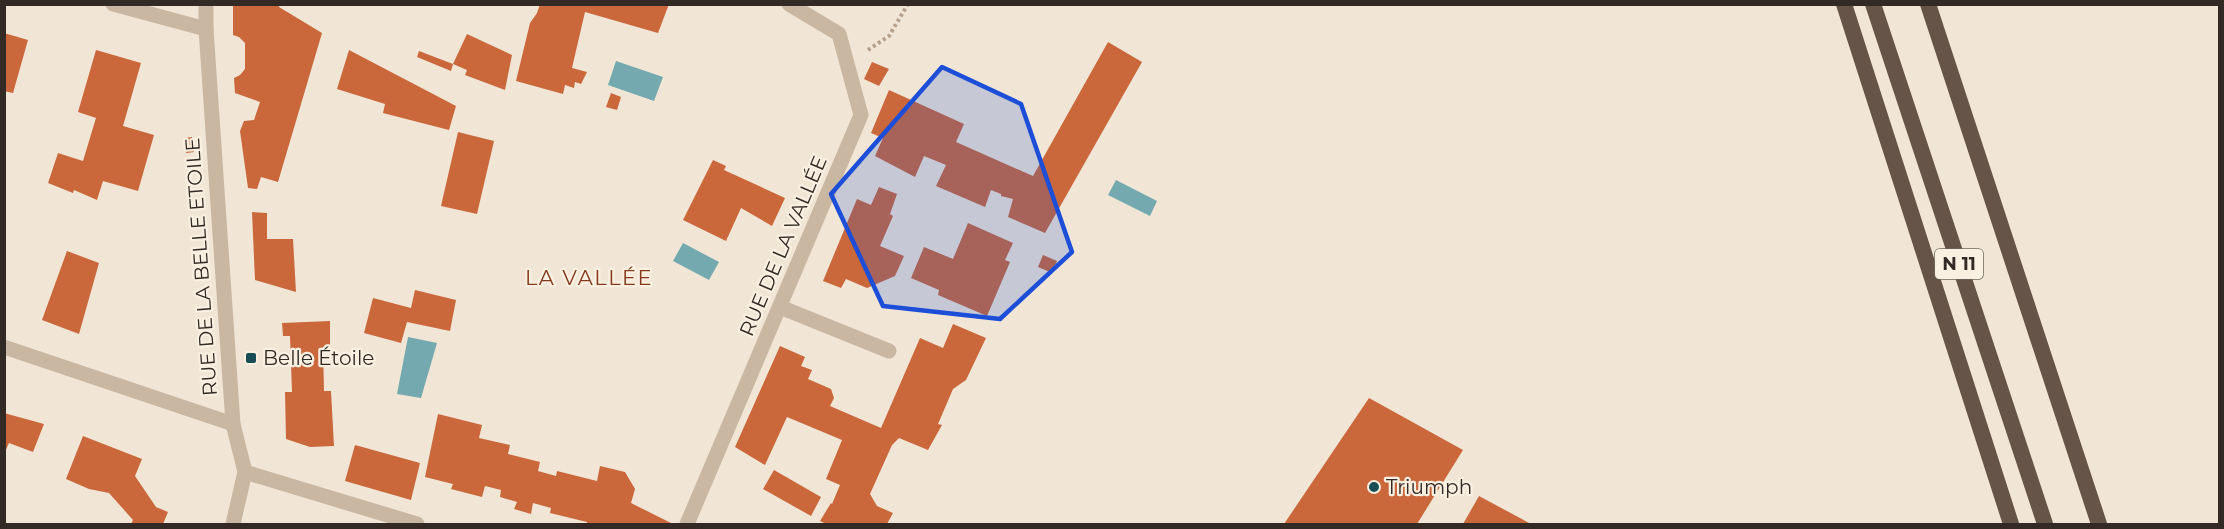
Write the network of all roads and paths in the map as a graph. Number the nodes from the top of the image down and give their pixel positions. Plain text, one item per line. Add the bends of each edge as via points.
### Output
1 (113, 4) edge
2 (206, 4) edge
3 (789, 4) edge
4 (908, 4) edge
5 (1844, 4) edge
6 (1873, 4) edge
7 (1928, 4) edge
8 (206, 29) junction
9 (847, 64) junction
10 (780, 307) junction
11 (4, 347) edge
12 (889, 351) dead end
13 (233, 424) junction
14 (245, 472) junction
15 (233, 525) edge
16 (417, 525) edge
17 (687, 525) edge
18 (2011, 525) edge
19 (2045, 525) edge
20 (2099, 525) edge

1 - 8 street
2 - 8 street, RUE DE LA BELLE ETOILE
3 - 9 street, RUE DE LA VALLÉE via 839,34
4 - 9 path via 889,36
5 - 18 highway
6 - 19 highway, N 11
7 - 20 highway, N 11
8 - 13 street, RUE DE LA BELLE ETOILE
9 - 10 street, RUE DE LA VALLÉE via 861,115
10 - 12 street
10 - 17 street, RUE DE LA VALLÉE
11 - 13 street
13 - 14 street, RUE DE LA BELLE ETOILE
14 - 15 street, RUE DE LA BELLE ETOILE
14 - 16 street

